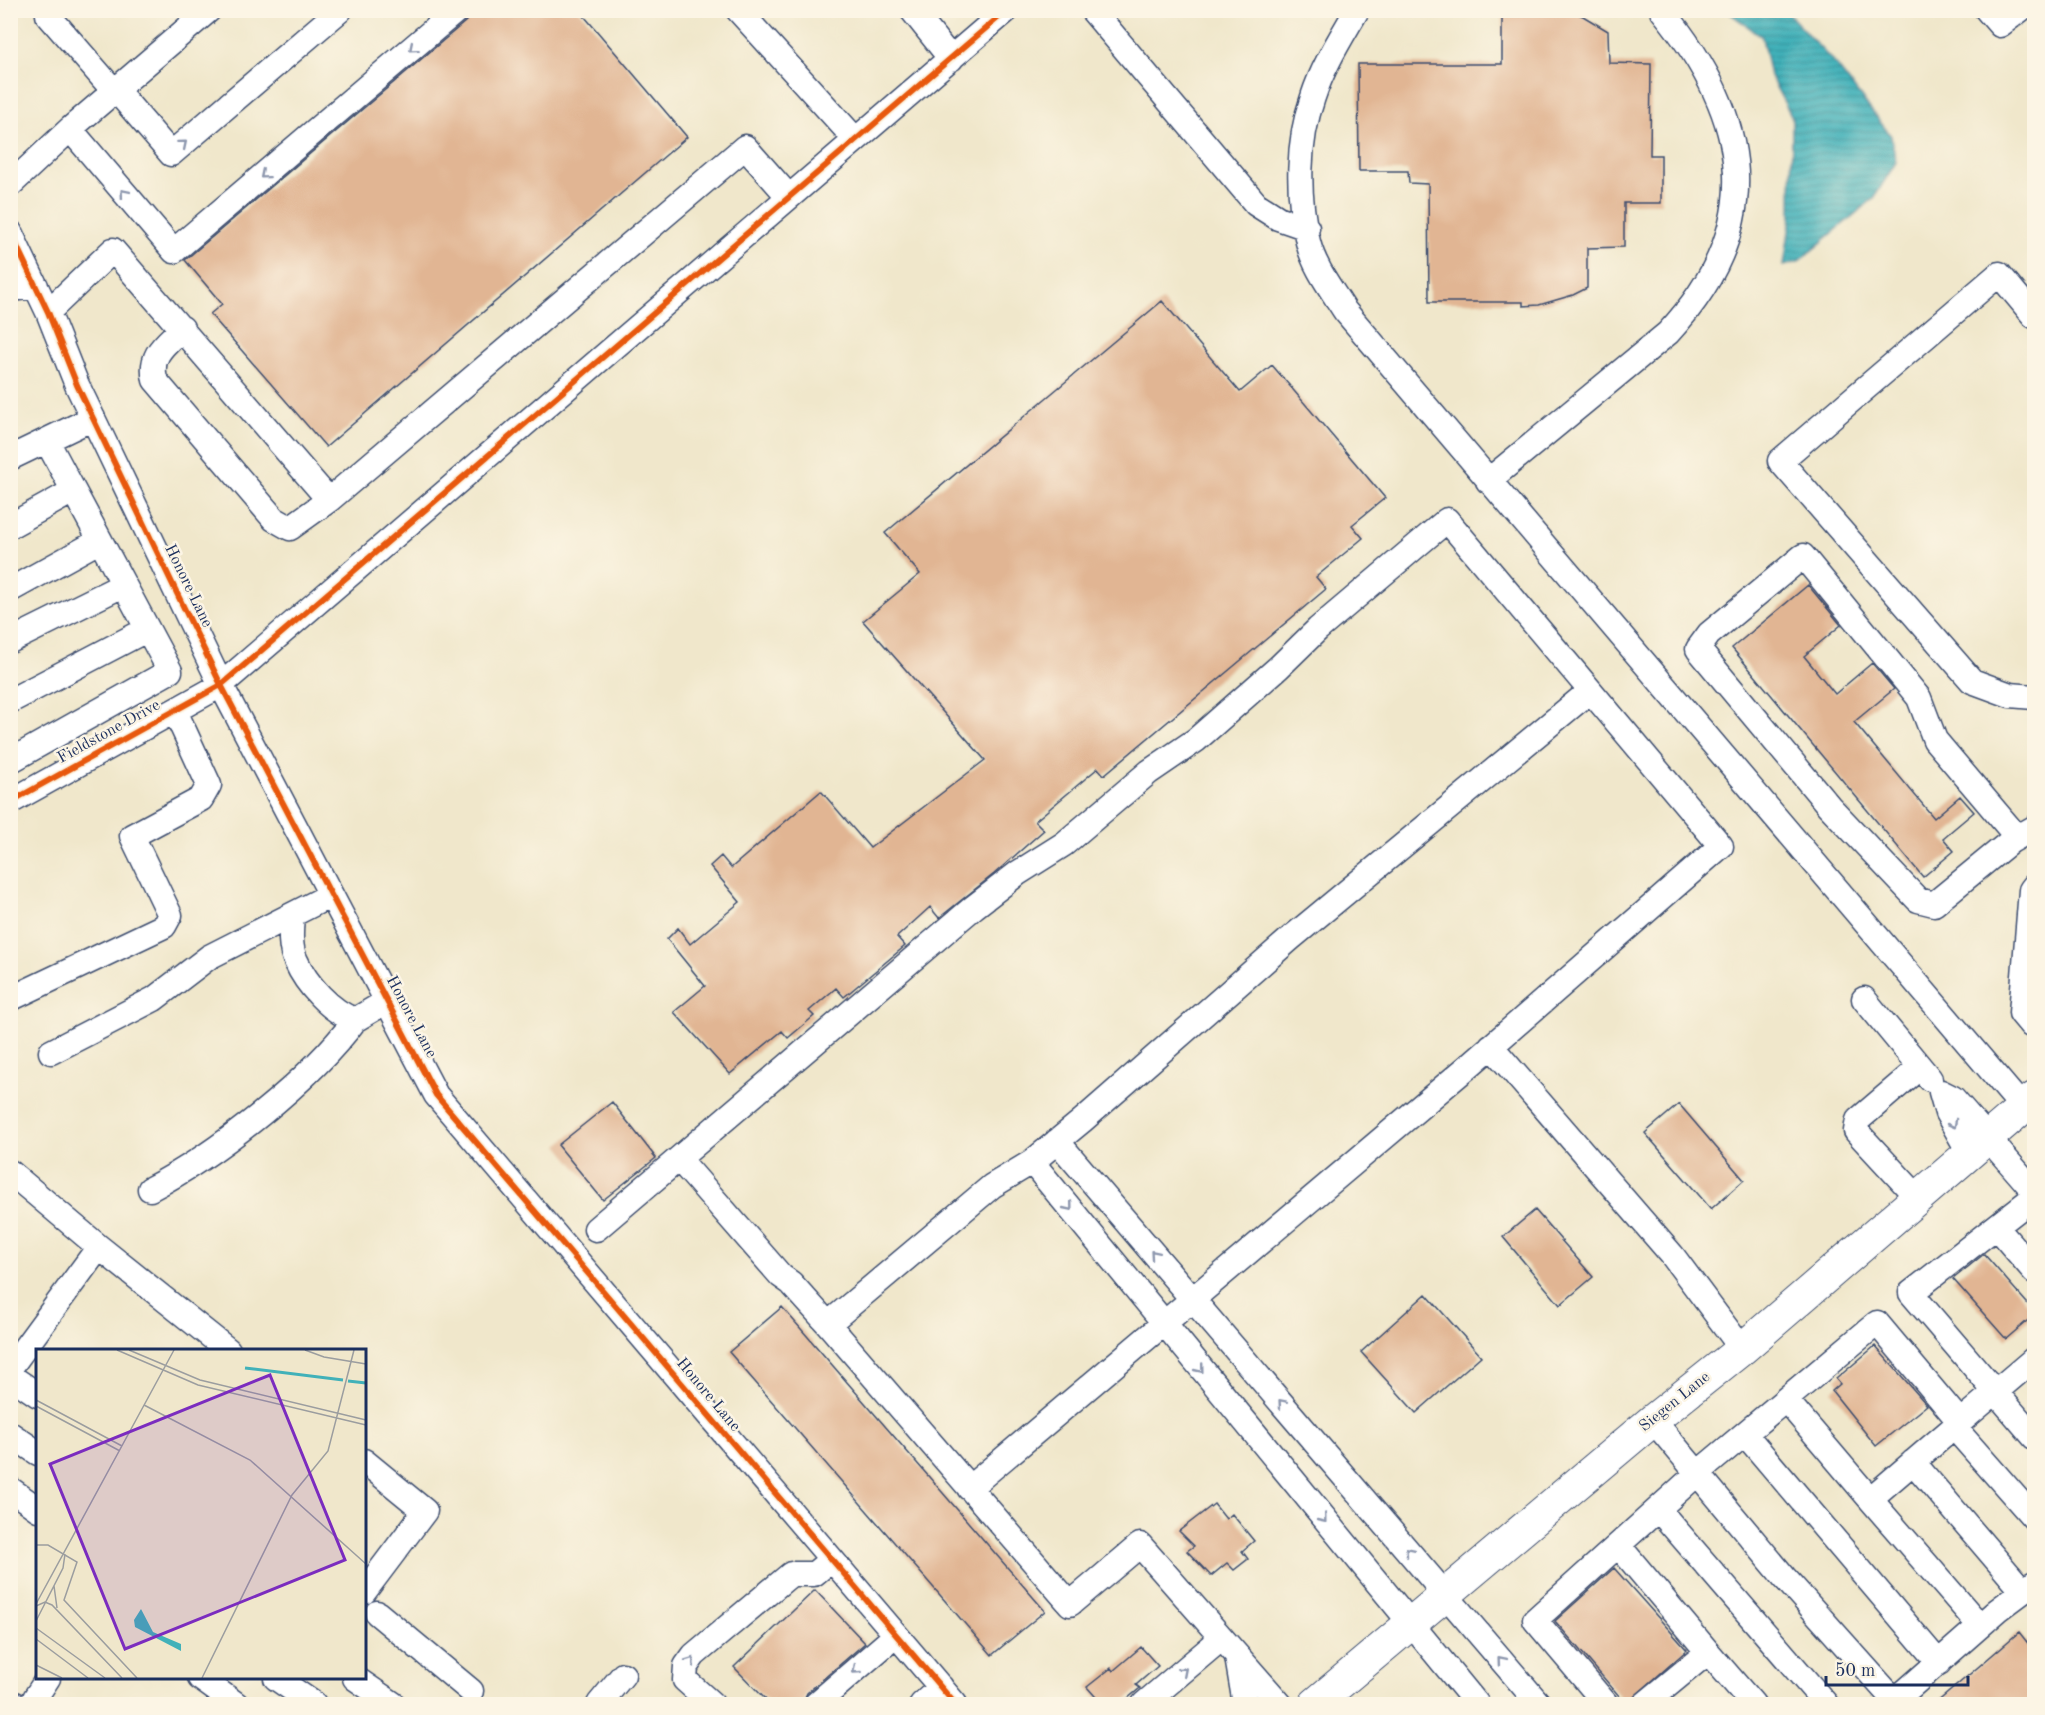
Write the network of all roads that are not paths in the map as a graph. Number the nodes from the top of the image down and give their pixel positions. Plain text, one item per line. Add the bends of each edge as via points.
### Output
1 (209, 10) edge
2 (340, 10) edge
3 (457, 10) edge
4 (738, 10) edge
5 (912, 10) edge
6 (1007, 10) edge
7 (1092, 10) edge
8 (1357, 10) edge
9 (1662, 10) edge
10 (2020, 10) edge
11 (1982, 11) edge
12 (48, 12) edge
13 (951, 59) junction
14 (115, 90) junction
15 (70, 129) junction
16 (855, 139) junction
17 (10, 185) edge
18 (789, 196) junction
19 (1306, 228) junction
20 (10, 232) edge
21 (36, 286) junction
22 (10, 288) edge
23 (48, 312) junction
24 (2034, 316) edge
25 (182, 328) junction
26 (93, 418) junction
27 (47, 441) junction
28 (10, 458) edge
29 (1488, 481) junction
30 (73, 491) junction
31 (329, 500) junction
32 (10, 525) edge
33 (99, 541) junction
34 (123, 585) junction
35 (10, 590) edge
36 (146, 630) junction
37 (10, 641) edge
38 (220, 685) junction
39 (1590, 691) junction
40 (2034, 697) edge
41 (10, 701) edge
42 (175, 711) junction
43 (10, 761) edge
44 (10, 802) edge
45 (2026, 833) edge
46 (2034, 886) edge
47 (331, 895) junction
48 (292, 915) junction
49 (2030, 945) edge
50 (10, 999) edge
51 (1864, 999) dead end
52 (387, 1001) junction
53 (355, 1020) junction
54 (2033, 1025) edge
55 (1491, 1046) junction
56 (51, 1052) dead end
57 (1920, 1067) junction
58 (2029, 1103) edge
59 (1057, 1141) junction
60 (1979, 1146) junction
61 (679, 1159) junction
62 (1032, 1162) junction
63 (10, 1172) edge
64 (150, 1189) dead end
65 (2034, 1191) edge
66 (2034, 1197) edge
67 (1918, 1198) junction
68 (1996, 1227) junction
69 (596, 1229) dead end
70 (99, 1246) junction
71 (2034, 1271) edge
72 (1192, 1299) junction
73 (828, 1324) junction
74 (1162, 1324) junction
75 (227, 1349) edge
76 (1742, 1349) junction
77 (2034, 1359) edge
78 (10, 1368) edge
79 (10, 1376) edge
80 (1995, 1392) junction
81 (36, 1394) edge
82 (1786, 1400) junction
83 (1653, 1420) junction
84 (1957, 1424) junction
85 (10, 1434) edge
86 (1745, 1434) junction
87 (2034, 1437) edge
88 (36, 1452) edge
89 (1913, 1462) junction
90 (366, 1463) edge
91 (1699, 1472) junction
92 (969, 1488) junction
93 (10, 1490) edge
94 (1870, 1499) junction
95 (36, 1508) edge
96 (1658, 1509) junction
97 (2034, 1518) edge
98 (1618, 1545) junction
99 (831, 1560) junction
100 (2029, 1587) edge
101 (366, 1589) edge
102 (1448, 1595) junction
103 (377, 1613) dead end
104 (1410, 1625) junction
105 (1980, 1626) junction
106 (896, 1635) junction
107 (1222, 1638) junction
108 (1708, 1652) junction
109 (1237, 1657) junction
110 (1939, 1663) junction
111 (623, 1675) dead end
112 (47, 1679) edge
113 (203, 1679) edge
114 (279, 1679) edge
115 (358, 1679) edge
116 (948, 1696) edge
117 (1673, 1696) edge
118 (474, 1700) edge
119 (1893, 1703) edge
120 (10, 1704) edge
121 (15, 1704) edge
122 (36, 1704) edge
123 (236, 1704) edge
124 (314, 1704) edge
125 (393, 1704) edge
126 (599, 1704) edge
127 (712, 1704) edge
128 (816, 1704) edge
129 (922, 1704) edge
130 (1144, 1704) edge
131 (1245, 1704) edge
132 (1280, 1704) edge
133 (1315, 1704) edge
134 (1477, 1704) edge
135 (1539, 1704) edge
136 (1606, 1704) edge
137 (1645, 1704) edge
138 (1754, 1704) edge
139 (1826, 1704) edge

1 - 14 street
14 -> 2 street via 171,154
3 -> 15 street via 174,251
4 - 16 street
5 - 13 street
6 - 13 street, Fieldstone Drive
7 - 19 street via 1256,204 1278,218
8 - 19 street via 1322,75 1306,120 1301,173
9 - 29 street via 1715,88 1727,118 1736,174 1724,244 1703,288 1668,333
10 - 11 street via 2000,25
12 - 14 street
13 - 16 street, Fieldstone Drive
14 - 15 street
15 - 17 street
16 - 18 street, Fieldstone Drive
18 - 31 street via 746,147
18 - 38 street, Fieldstone Drive
19 - 29 street via 1316,262 1346,311
20 - 21 street, Honore Lane
21 - 22 street
21 - 23 street, Honore Lane
23 - 25 street via 113,250
23 - 26 street, Honore Lane
24 - 40 street via 1999,274 1780,461 1972,681 2010,695
25 - 31 street
25 - 31 street via 157,354 152,367 155,380 274,519 290,528
26 - 27 street
26 - 38 street, Honore Lane
27 - 28 street
27 - 30 street
29 - 58 street
30 - 32 street
30 - 33 street
33 - 34 street
33 - 35 street
34 - 36 street
34 - 37 street
36 - 41 street
36 - 43 street via 170,671
38 - 42 street, Fieldstone Drive
38 - 47 street, Honore Lane
39 - 55 street via 1721,846
39 - 59 street via 1292,938
39 - 61 street via 1447,520 1318,629 1196,740 1149,772 1064,844 974,907
42 - 44 street, Fieldstone Drive
42 - 50 street via 209,785 201,799 132,836 170,915 164,926
45 - 45 street via 1934,904 1918,900 1829,806 1698,649 1709,634 1803,556 1919,698 1935,740
46 - 49 street
47 - 48 street
47 - 52 street, Honore Lane
48 - 53 street via 295,961 340,1015
48 - 56 street via 209,957 154,999
49 - 54 street via 2021,1013
51 - 57 street
52 - 53 street
52 - 99 street, Honore Lane via 436,1095
53 - 64 street via 266,1109 175,1176
55 - 72 street
55 - 76 street via 1672,1255
57 - 60 street via 1941,1092 1947,1113
57 - 67 street via 1858,1120 1856,1131
58 - 60 main road, Siegen Lane
59 - 62 street
72 -> 59 street
60 - 65 street
60 - 67 main road, Siegen Lane
61 - 69 street
61 - 73 street
62 - 73 street via 992,1186
62 -> 74 street
63 - 70 street
66 - 68 street
67 - 76 main road, Siegen Lane
68 - 71 street
68 - 80 street via 1911,1293
70 - 75 street
70 - 78 street
72 - 74 street
102 -> 72 street
73 - 92 street
74 - 92 street
74 -> 104 street
76 - 83 main road, Siegen Lane
77 - 80 street
79 - 81 street
80 - 84 street
80 - 87 street
82 - 84 street via 1877,1323
82 - 86 street
82 - 94 street
83 - 91 street
83 - 102 main road, Siegen Lane
84 - 89 street
84 - 97 street
85 - 88 street
86 - 91 street
86 - 110 street
89 - 94 street
89 - 100 street
90 - 101 street via 425,1510
91 - 96 street
91 - 119 street
92 - 107 street via 1070,1604 1140,1545
93 - 95 street
94 - 105 street
96 - 98 street
96 - 139 street
98 - 108 street
98 - 136 street via 1535,1620
99 - 106 street, Honore Lane
127 -> 99 street via 685,1680 686,1666 694,1655 791,1574 814,1574
100 - 105 street
102 - 104 main road, Siegen Lane
135 -> 102 street
103 - 118 street
104 - 133 main road, Siegen Lane
104 - 134 street
105 - 110 street
106 - 116 street, Honore Lane
106 -> 128 street
107 - 109 street
130 -> 107 street
108 - 117 street
108 - 138 street
109 - 131 street
109 - 132 street
110 - 119 street
111 - 126 street
112 - 122 street via 35,1698
113 - 123 street
114 - 124 street
115 - 125 street
116 - 129 street
117 - 137 street
120 - 121 street

